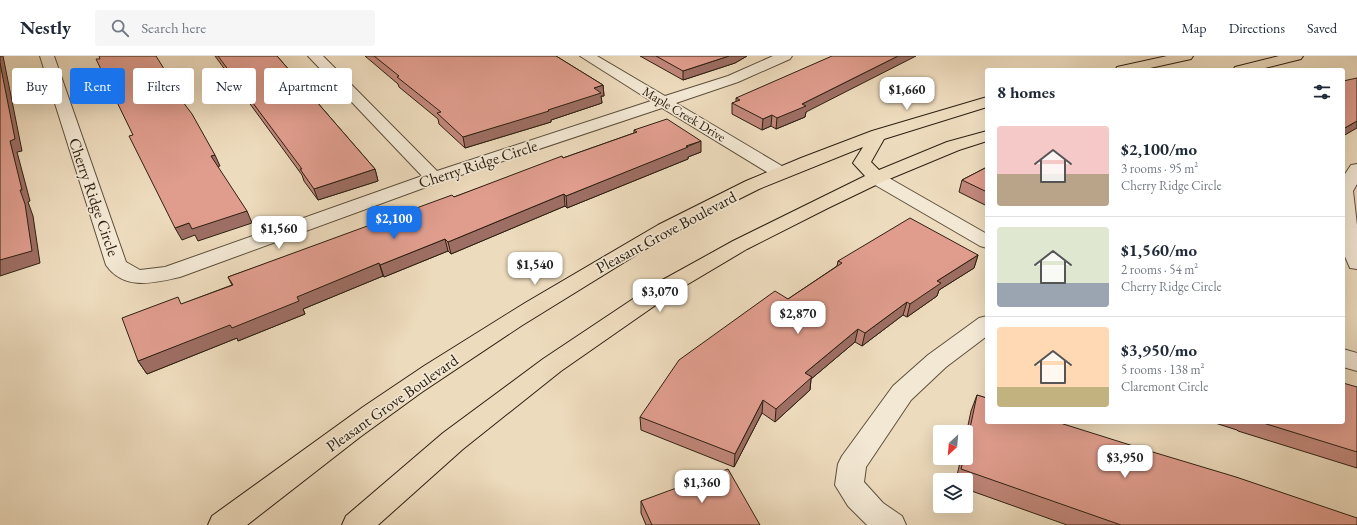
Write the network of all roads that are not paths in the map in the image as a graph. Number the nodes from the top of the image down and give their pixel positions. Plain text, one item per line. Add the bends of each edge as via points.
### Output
1 (47, 56) edge
2 (315, 56) edge
3 (587, 56) edge
4 (785, 56) edge
5 (1186, 56) edge
6 (1296, 56) edge
7 (1131, 68) edge
8 (1248, 68) edge
9 (664, 102) junction
10 (985, 103) edge
11 (878, 135) junction
12 (985, 137) edge
13 (1357, 168) edge
14 (781, 173) junction
15 (434, 178) junction
16 (876, 178) junction
17 (1345, 188) edge
18 (1345, 209) edge
19 (985, 241) edge
20 (1357, 264) edge
21 (985, 325) edge
22 (1345, 359) edge
23 (1357, 362) edge
24 (230, 520) edge
25 (356, 525) edge
26 (891, 525) edge

1 - 15 street, Cherry Ridge Circle via 118,265 129,276 148,278 172,272
2 - 15 street
3 - 9 street, Maple Creek Drive
4 - 9 street, Cherry Ridge Circle via 758,69
5 - 7 main road
6 - 8 main road
9 - 14 street, Maple Creek Drive
9 - 15 street, Cherry Ridge Circle
10 - 11 main road, Pleasant Grove Boulevard
11 - 14 main road, Pleasant Grove Boulevard
11 - 16 main road via 862,163
12 - 16 main road via 953,146
13 - 17 street
14 - 24 main road, Pleasant Grove Boulevard via 680,222 613,259 496,331 392,400
16 - 19 street
16 - 25 main road via 740,245 665,288 552,366 453,441
18 - 20 street via 1348,235
21 - 26 street via 937,361 902,393 852,464 849,485 862,503
22 - 23 street

